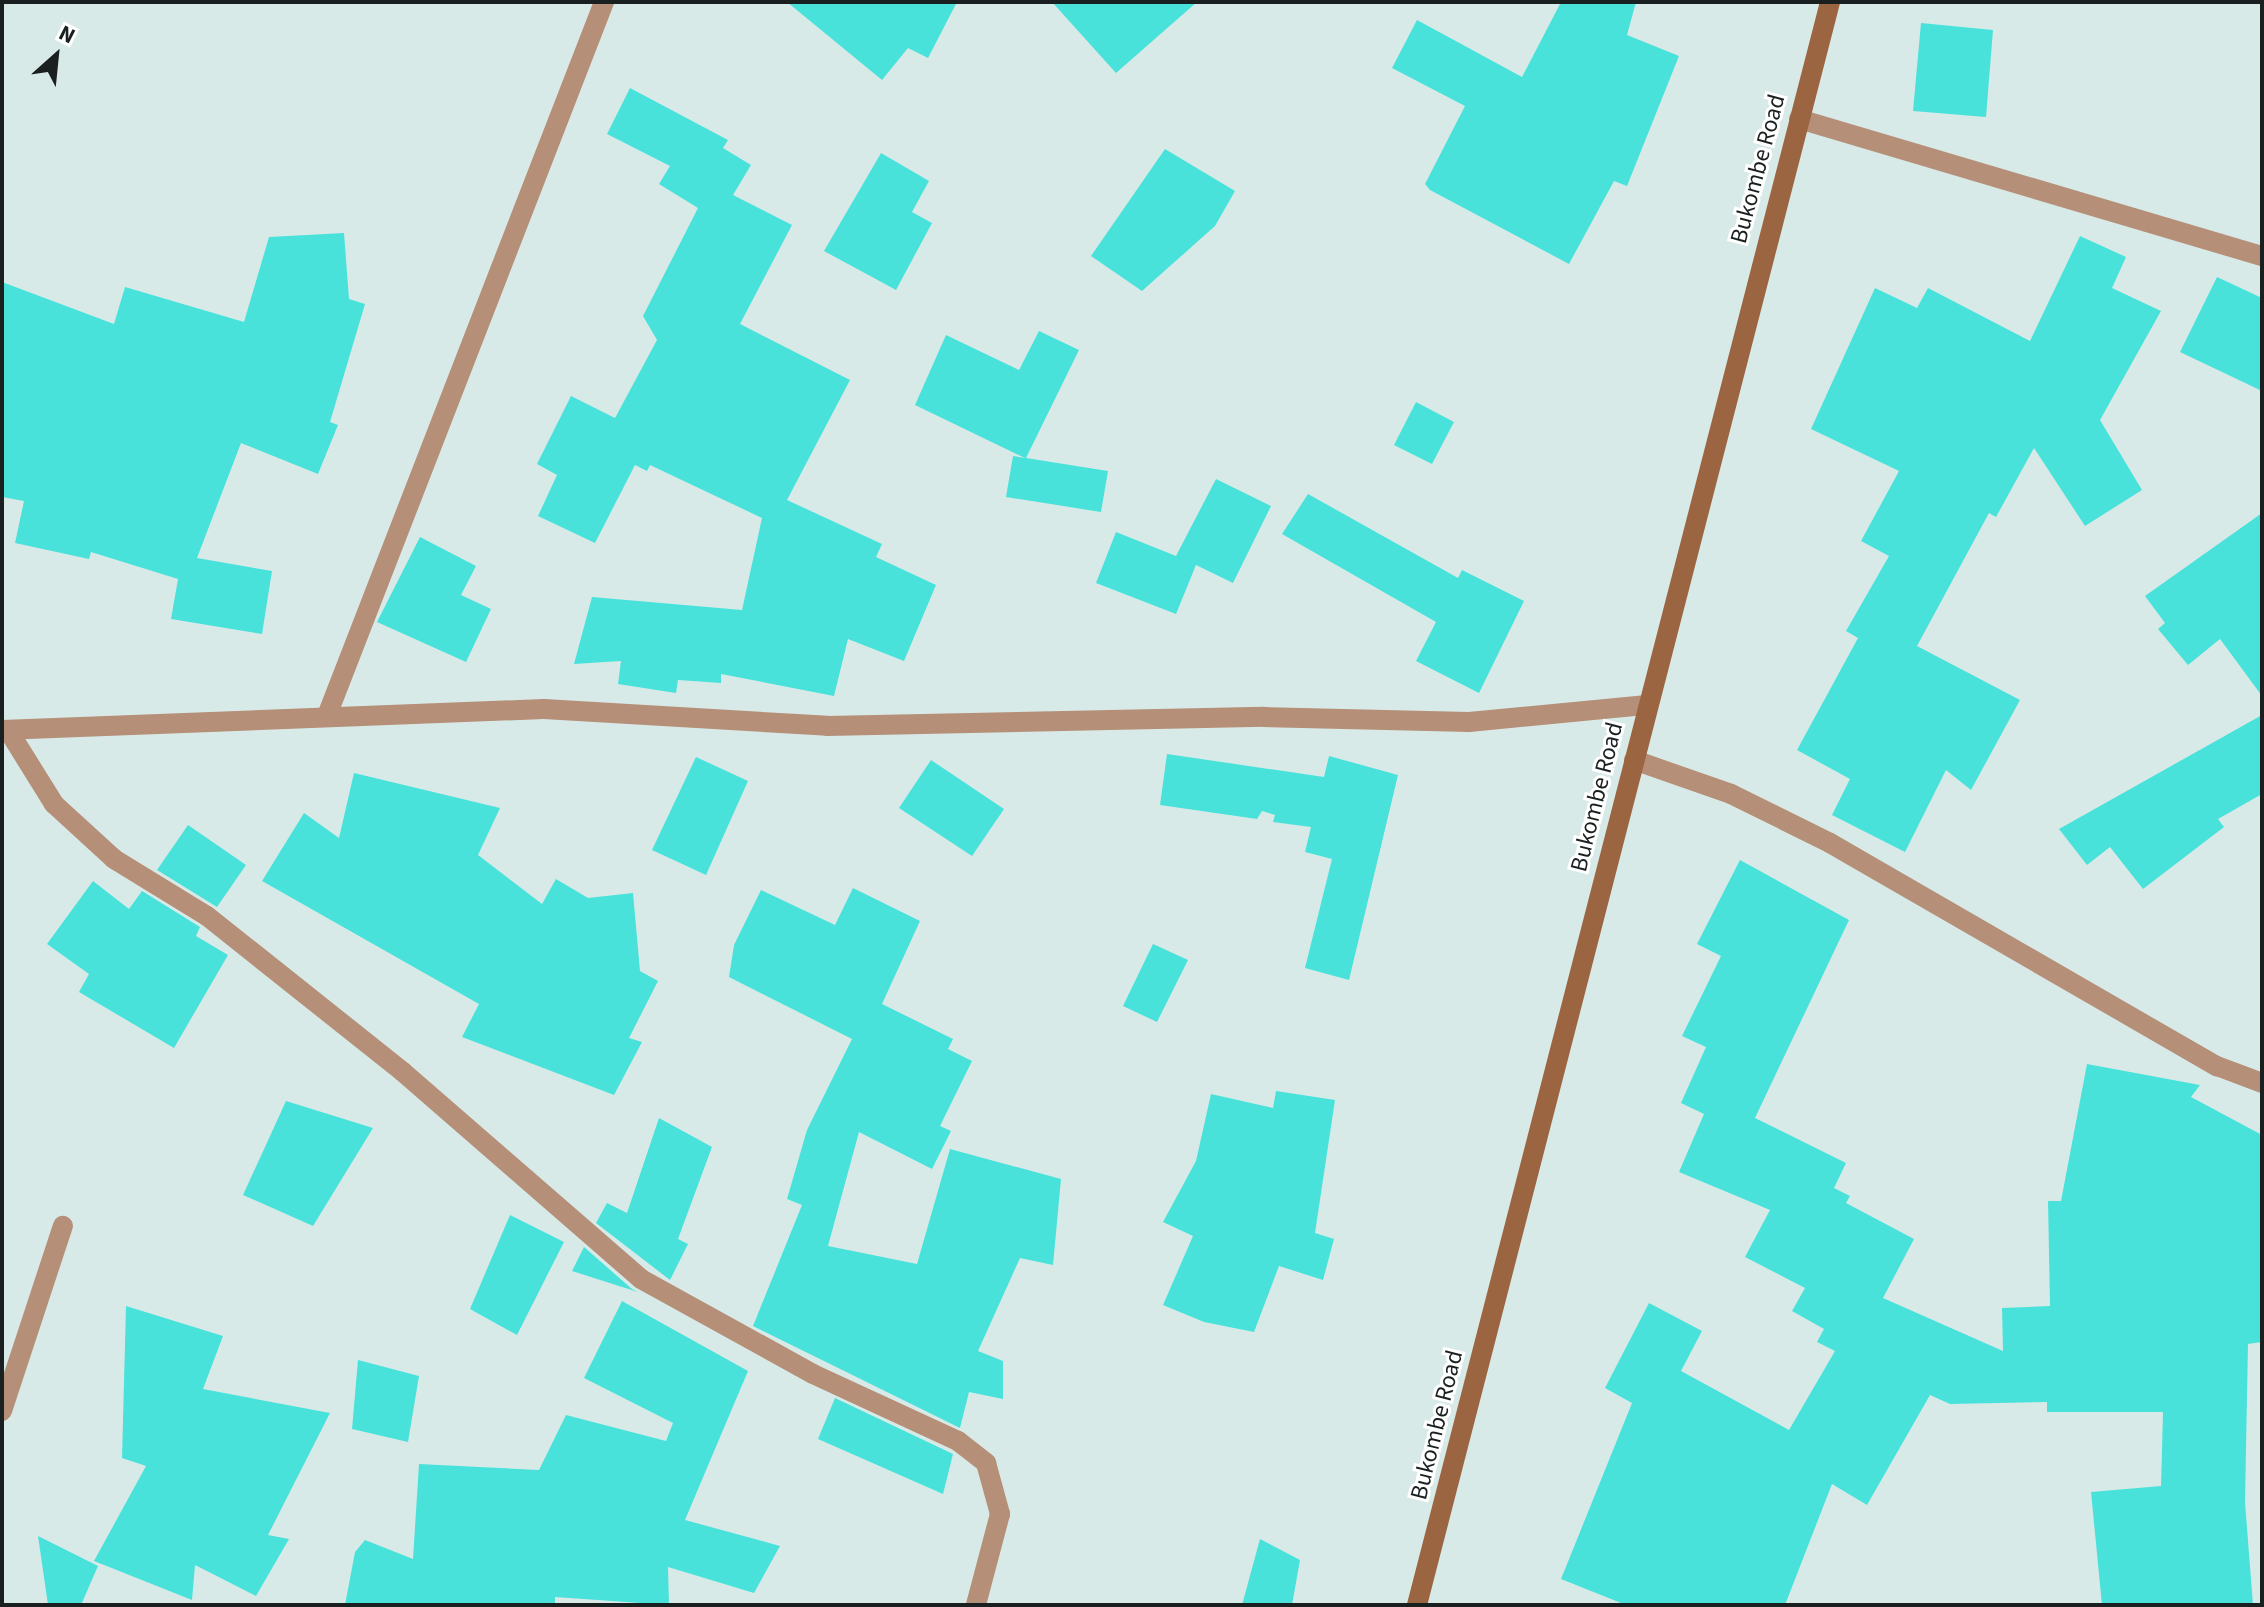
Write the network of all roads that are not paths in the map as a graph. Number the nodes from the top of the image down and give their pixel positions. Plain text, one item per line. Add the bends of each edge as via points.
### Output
1 (604, 2) edge
2 (1830, 2) edge
3 (1799, 119) junction
4 (2262, 256) edge
5 (1647, 705) junction
6 (328, 713) junction
7 (5, 730) edge
8 (1634, 760) junction
9 (2262, 1083) edge
10 (63, 1226) dead end
11 (2, 1411) edge
12 (976, 1605) edge
13 (1417, 1605) edge

1 - 6 street
2 - 3 main road, Bukombe Road
3 - 4 street
3 - 5 main road, Bukombe Road
5 - 6 street via 1469,722 1264,717 1093,725 827,726 544,709
5 - 8 main road, Bukombe Road
6 - 7 street
7 - 12 street via 54,804 114,859 207,916 403,1072 641,1279 813,1374 958,1441 986,1463 1000,1514
8 - 9 street via 1731,794 1830,843 2217,1066
8 - 13 main road, Bukombe Road
10 - 11 street

